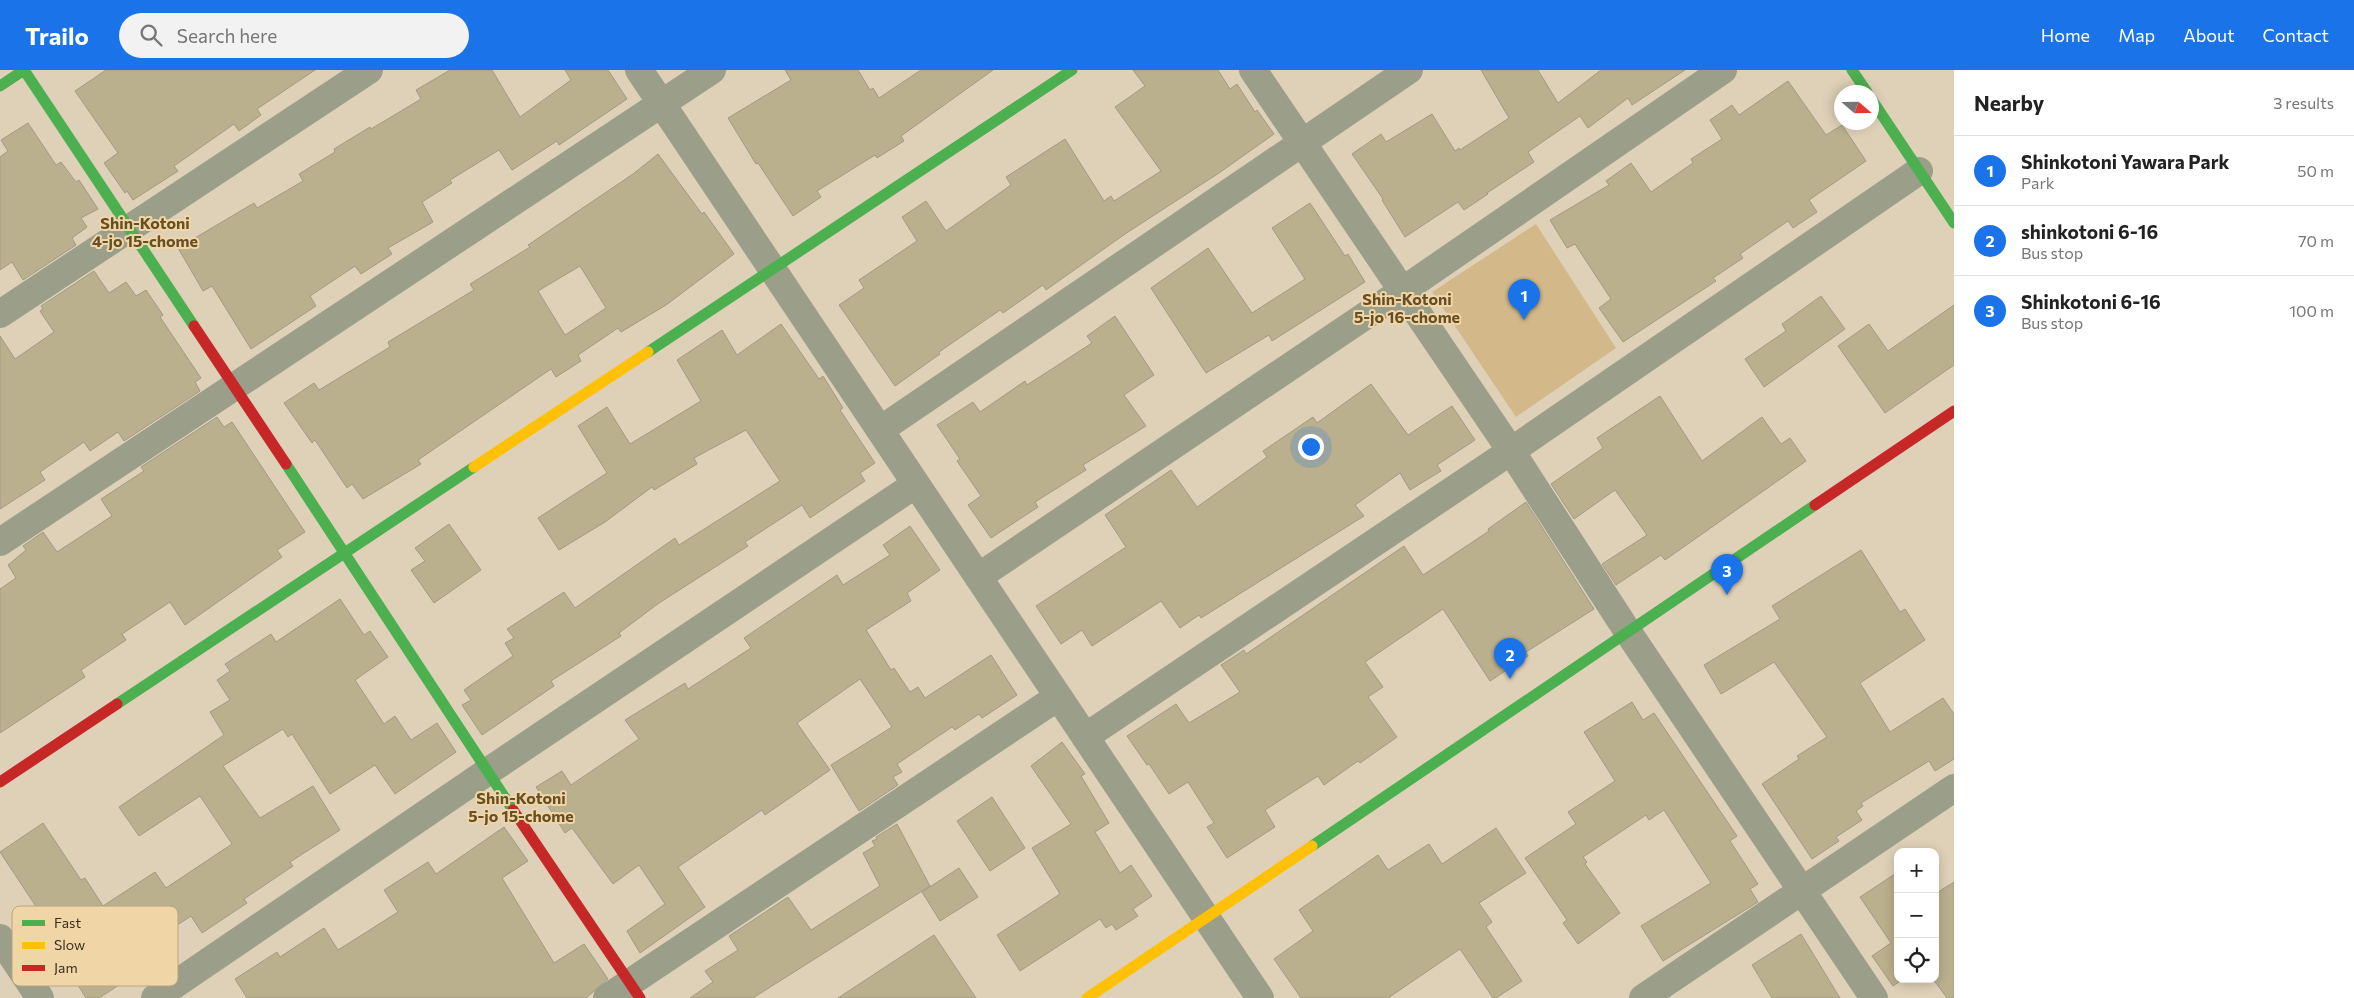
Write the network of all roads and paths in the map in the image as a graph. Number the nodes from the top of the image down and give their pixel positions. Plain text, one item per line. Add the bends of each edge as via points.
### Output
1 (369, 70) edge
2 (639, 70) edge
3 (712, 70) edge
4 (1072, 70) edge
5 (1253, 70) edge
6 (1409, 70) edge
7 (1722, 70) edge
8 (1852, 70) edge
9 (1862, 85) edge
10 (0, 86) edge
11 (661, 104) junction
12 (1879, 111) edge
13 (1302, 143) junction
14 (1919, 171) junction
15 (1954, 223) edge
16 (128, 229) junction
17 (772, 269) junction
18 (1402, 291) junction
19 (0, 314) edge
20 (233, 386) junction
21 (1954, 411) edge
22 (880, 430) junction
23 (1511, 451) junction
24 (916, 484) junction
25 (0, 542) edge
26 (345, 553) junction
27 (978, 577) junction
28 (1628, 632) junction
29 (1058, 697) junction
30 (1085, 737) junction
31 (487, 772) junction
32 (0, 782) edge
33 (1954, 788) edge
34 (1802, 890) junction
35 (1206, 918) junction
36 (0, 938) edge
37 (12, 956) edge
38 (178, 982) edge
39 (32, 986) edge
40 (173, 986) edge
41 (634, 990) edge
42 (40, 998) edge
43 (155, 998) edge
44 (607, 998) edge
45 (1087, 998) edge
46 (1260, 998) edge
47 (1643, 998) edge
48 (1874, 998) edge

1 - 16 street
2 - 11 street
3 - 11 street
4 - 17 street
5 - 13 street
6 - 13 street
7 - 18 street
8 - 9 street
10 - 16 street via 24,70
11 - 17 street
11 - 20 street
12 - 14 street
13 - 18 street
13 - 22 street
14 - 15 street
14 - 23 street
16 - 19 street
16 - 20 street
17 - 22 street
17 - 26 street
18 - 23 street
18 - 27 street
20 - 25 street
20 - 26 street
21 - 28 street
22 - 24 street
23 - 28 street
23 - 30 street
24 - 27 street
24 - 31 street
26 - 31 street
26 - 32 street
27 - 29 street
28 - 34 street
28 - 35 street
29 - 30 street
29 - 41 street
30 - 35 street
31 - 38 street
31 - 41 street
33 - 34 street
34 - 47 street
34 - 48 street
35 - 45 street
35 - 46 street
36 - 37 street
39 - 42 street
40 - 43 street
41 - 44 street

